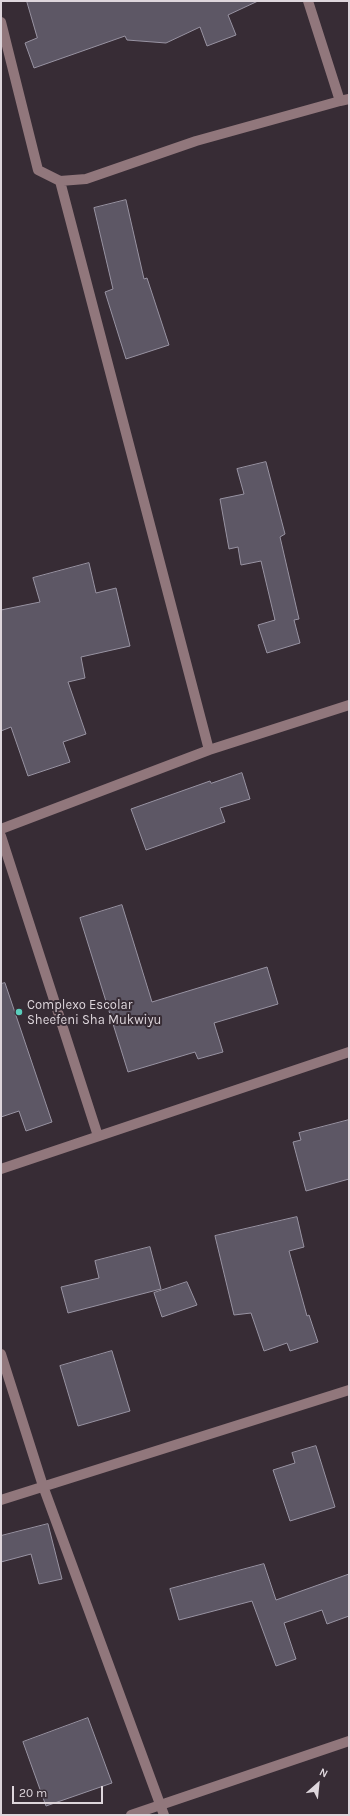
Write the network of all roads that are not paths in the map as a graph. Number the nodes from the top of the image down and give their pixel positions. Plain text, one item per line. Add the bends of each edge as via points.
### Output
1 (308, 1) edge
2 (1, 22) edge
3 (345, 100) edge
4 (60, 182) junction
5 (349, 705) edge
6 (209, 750) junction
7 (1, 829) edge
8 (1, 836) edge
9 (349, 1052) edge
10 (98, 1136) junction
11 (1, 1169) edge
12 (1, 1354) edge
13 (349, 1390) edge
14 (43, 1486) junction
15 (1, 1500) edge
16 (349, 1741) edge
17 (160, 1804) junction
18 (131, 1815) edge
19 (164, 1815) edge

1 - 3 street
2 - 4 street via 38,170
3 - 4 street via 196,141 86,179
4 - 6 street
5 - 6 street
6 - 7 street
8 - 10 street
9 - 10 street
10 - 11 street
12 - 14 street
13 - 14 street
14 - 15 street
14 - 17 street
16 - 17 street
17 - 18 street
17 - 19 street

